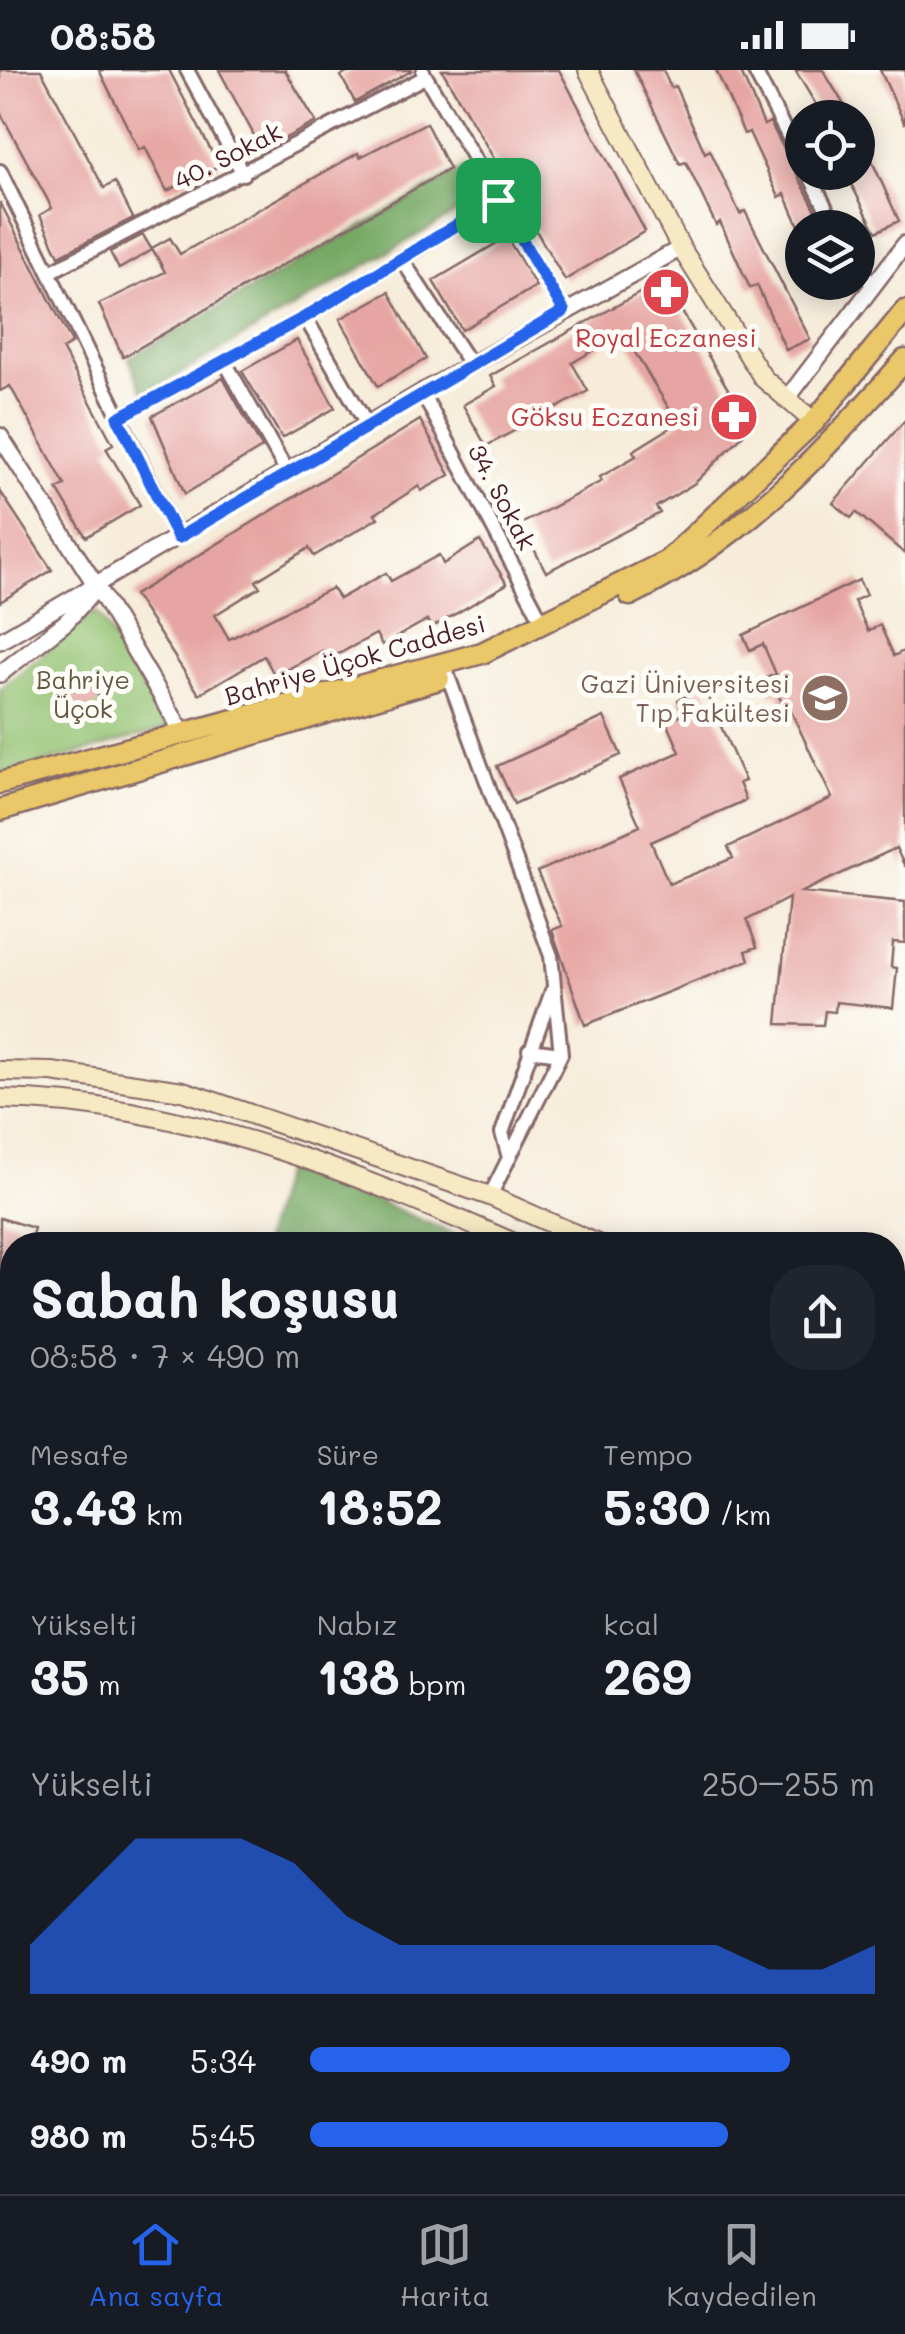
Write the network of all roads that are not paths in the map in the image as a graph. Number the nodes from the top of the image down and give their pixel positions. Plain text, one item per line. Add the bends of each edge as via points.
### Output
1 (187, 70) edge
2 (588, 70) edge
3 (754, 70) edge
4 (423, 74) edge
5 (785, 130) edge
6 (0, 171) edge
7 (243, 174) junction
8 (498, 200) junction
9 (905, 244) edge
10 (681, 248) junction
11 (401, 258) junction
12 (50, 272) junction
13 (875, 283) edge
14 (862, 300) edge
15 (564, 311) junction
16 (905, 311) edge
17 (305, 317) junction
18 (905, 360) edge
19 (225, 362) junction
20 (470, 364) junction
21 (422, 392) junction
22 (786, 400) junction
23 (118, 418) junction
24 (814, 422) junction
25 (367, 425) junction
26 (840, 434) junction
27 (0, 436) edge
28 (287, 472) junction
29 (178, 538) junction
30 (97, 587) junction
31 (543, 622) junction
32 (0, 640) edge
33 (0, 674) edge
34 (448, 676) junction
35 (184, 735) junction
36 (0, 783) edge
37 (0, 810) edge
38 (554, 987) junction
39 (529, 1050) junction
40 (561, 1054) junction
41 (0, 1070) edge
42 (0, 1099) edge
43 (508, 1154) junction
44 (490, 1196) junction
45 (488, 1232) edge
46 (571, 1232) edge

1 - 7 street
2 - 10 main road
3 - 5 street
4 - 7 street, 40. Sokak
4 - 8 street
6 - 12 street
7 - 12 street, 40. Sokak
8 - 11 street
8 - 15 street
9 - 13 street
10 - 15 street
10 - 22 main road via 763,378
11 - 17 street
11 - 20 street
12 - 23 street
14 - 22 street
15 - 20 street
16 - 24 main road, Bahriye Üçok Caddesi
17 - 19 street
17 - 25 street
18 - 26 main road, Bahriye Üçok Caddesi
19 - 23 street
19 - 28 street
20 - 21 street
21 - 25 street
21 - 31 street, 34. Sokak
22 - 24 main road
23 - 29 street
24 - 26 main road
24 - 31 main road, Bahriye Üçok Caddesi via 667,561
25 - 28 street
26 - 34 main road, Bahriye Üçok Caddesi via 743,524 663,579
27 - 30 street
28 - 29 street
29 - 30 street
30 - 32 street
30 - 33 street via 66,622
30 - 35 street
31 - 35 main road, Bahriye Üçok Caddesi via 482,653
34 - 37 main road, Bahriye Üçok Caddesi
34 - 38 street via 551,956
35 - 36 main road, Bahriye Üçok Caddesi
38 - 39 street
38 - 40 street
39 - 40 street
39 - 43 street via 502,1133
40 - 43 street via 523,1138
41 - 44 main road via 183,1091
42 - 45 main road via 73,1101 196,1122 324,1162
43 - 44 street
44 - 46 main road

